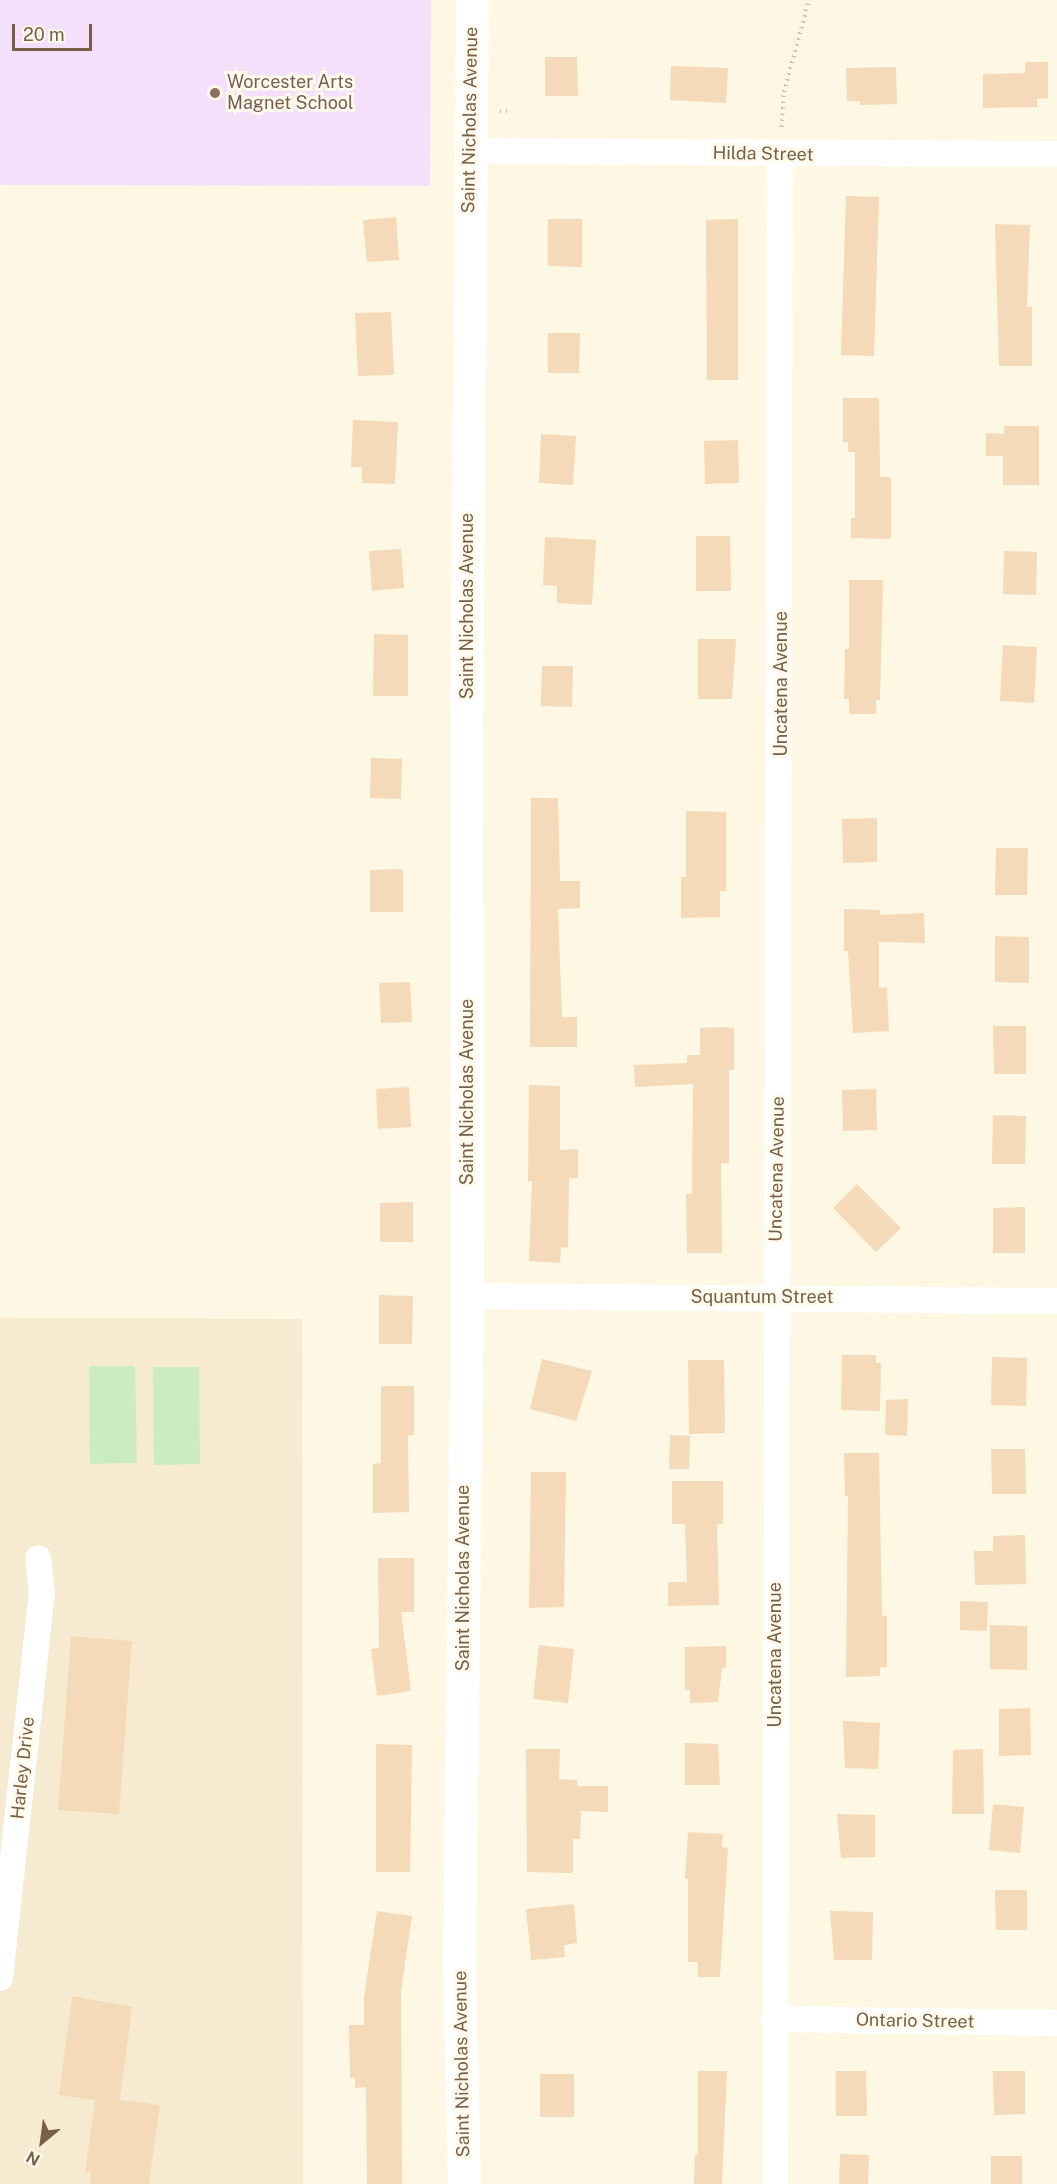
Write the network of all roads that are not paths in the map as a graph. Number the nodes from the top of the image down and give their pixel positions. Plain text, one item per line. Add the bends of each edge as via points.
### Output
1 (472, 0) edge
2 (469, 151) junction
3 (1057, 154) edge
4 (780, 155) junction
5 (468, 1296) junction
6 (776, 1296) junction
7 (1057, 1301) edge
8 (38, 1558) dead end
9 (0, 1978) edge
10 (774, 2019) junction
11 (1057, 2023) edge
12 (464, 2184) edge
13 (775, 2184) edge

1 - 2 street, Saint Nicholas Avenue
2 - 4 street, Hilda Street
2 - 5 street, Saint Nicholas Avenue
3 - 4 street, Hilda Street
4 - 6 street, Uncatena Avenue via 781,760
5 - 6 street, Squantum Street
5 - 12 street, Saint Nicholas Avenue via 459,1957
6 - 7 street, Squantum Street
6 - 10 street, Uncatena Avenue
8 - 9 street, Harley Drive via 42,1594
10 - 11 street, Ontario Street
10 - 13 street, Uncatena Avenue

